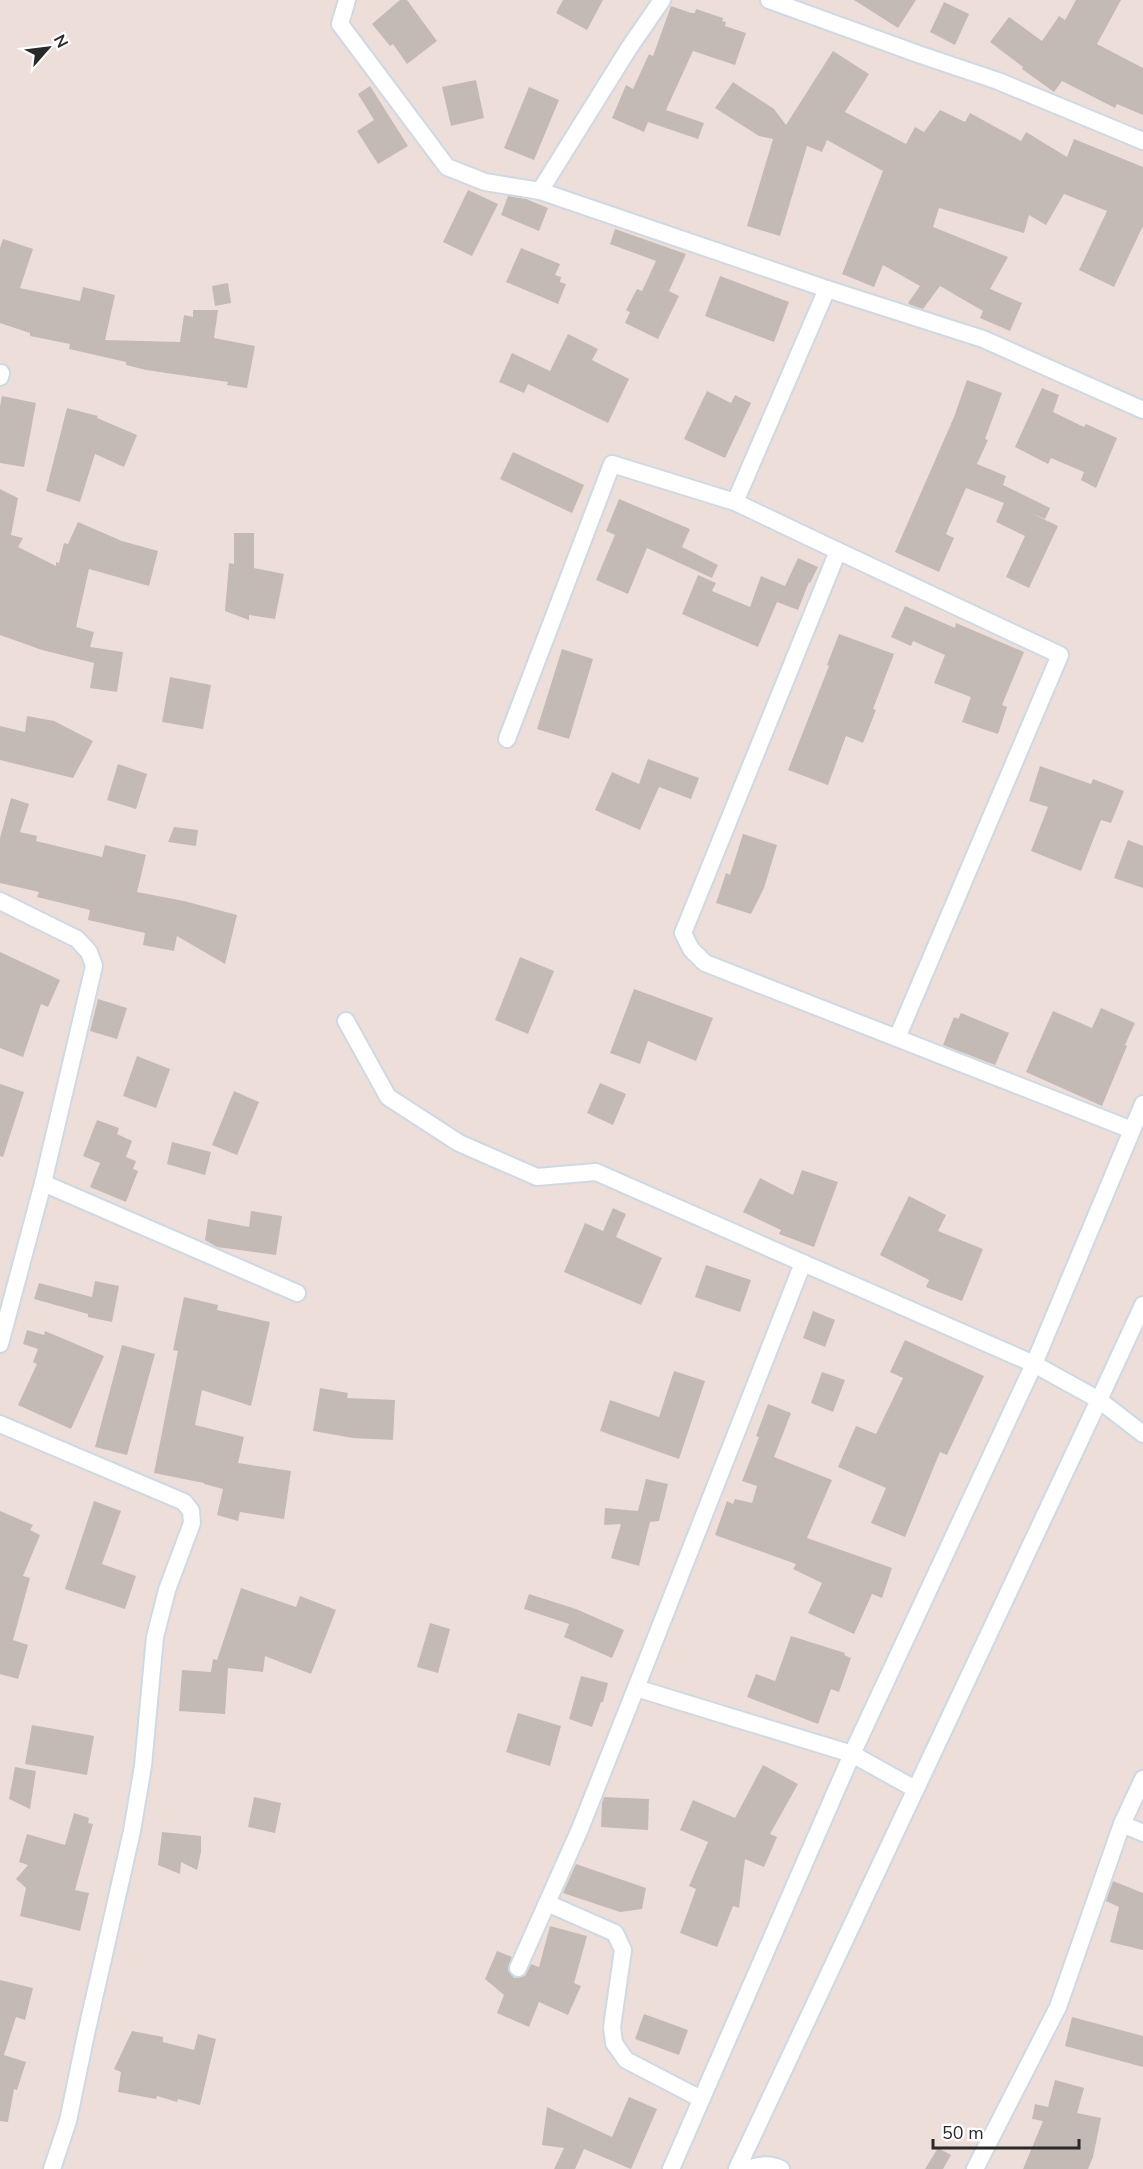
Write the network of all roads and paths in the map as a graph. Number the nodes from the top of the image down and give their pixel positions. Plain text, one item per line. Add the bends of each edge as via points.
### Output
1 (347, 0) edge
2 (662, 0) edge
3 (769, 0) edge
4 (1143, 141) edge
5 (540, 191) junction
6 (827, 289) junction
7 (1143, 410) edge
8 (735, 502) junction
9 (838, 551) junction
10 (507, 739) dead end
11 (0, 901) edge
12 (346, 1021) dead end
13 (897, 1038) junction
14 (1143, 1104) edge
15 (1132, 1130) junction
16 (43, 1183) junction
17 (803, 1263) junction
18 (297, 1293) dead end
19 (1143, 1305) edge
20 (0, 1344) edge
21 (1034, 1364) junction
22 (1099, 1400) junction
23 (0, 1424) edge
24 (1143, 1434) edge
25 (636, 1688) junction
26 (852, 1754) junction
27 (1143, 1779) edge
28 (915, 1789) junction
29 (1122, 1824) junction
30 (1143, 1833) edge
31 (546, 1903) junction
32 (518, 1968) dead end
33 (701, 2099) junction
34 (52, 2169) edge
35 (671, 2169) edge
36 (737, 2169) edge
37 (747, 2169) edge
38 (781, 2169) edge
39 (975, 2169) edge

1 - 5 street via 340,24 447,167 485,182
2 - 5 street
3 - 4 street via 998,81
5 - 6 street
6 - 7 street via 983,339
6 - 8 street
8 - 9 street
8 - 10 street via 612,464
9 - 13 street via 683,933 691,949 705,963
9 - 13 street via 1060,655
11 - 16 street via 77,939 89,952 94,966
12 - 17 street via 388,1097 459,1143 537,1177 596,1172
13 - 15 street
14 - 15 street
15 - 21 street
16 - 18 street
16 - 20 street
17 - 21 street
17 - 25 street
19 - 22 street
21 - 22 street
21 - 26 street
22 - 24 street
22 - 28 street
23 - 34 street via 184,1502 192,1523 167,1590 155,1637 143,1766 132,1831 68,2121
25 - 26 street
25 - 31 street
26 - 28 street
26 - 33 street
27 - 29 street
28 - 36 street
29 - 30 street
29 - 39 street via 1058,2007
31 - 32 street
31 - 33 street via 615,1933 622,1950 614,2043 626,2060
33 - 35 street
37 - 38 street via 761,2164

